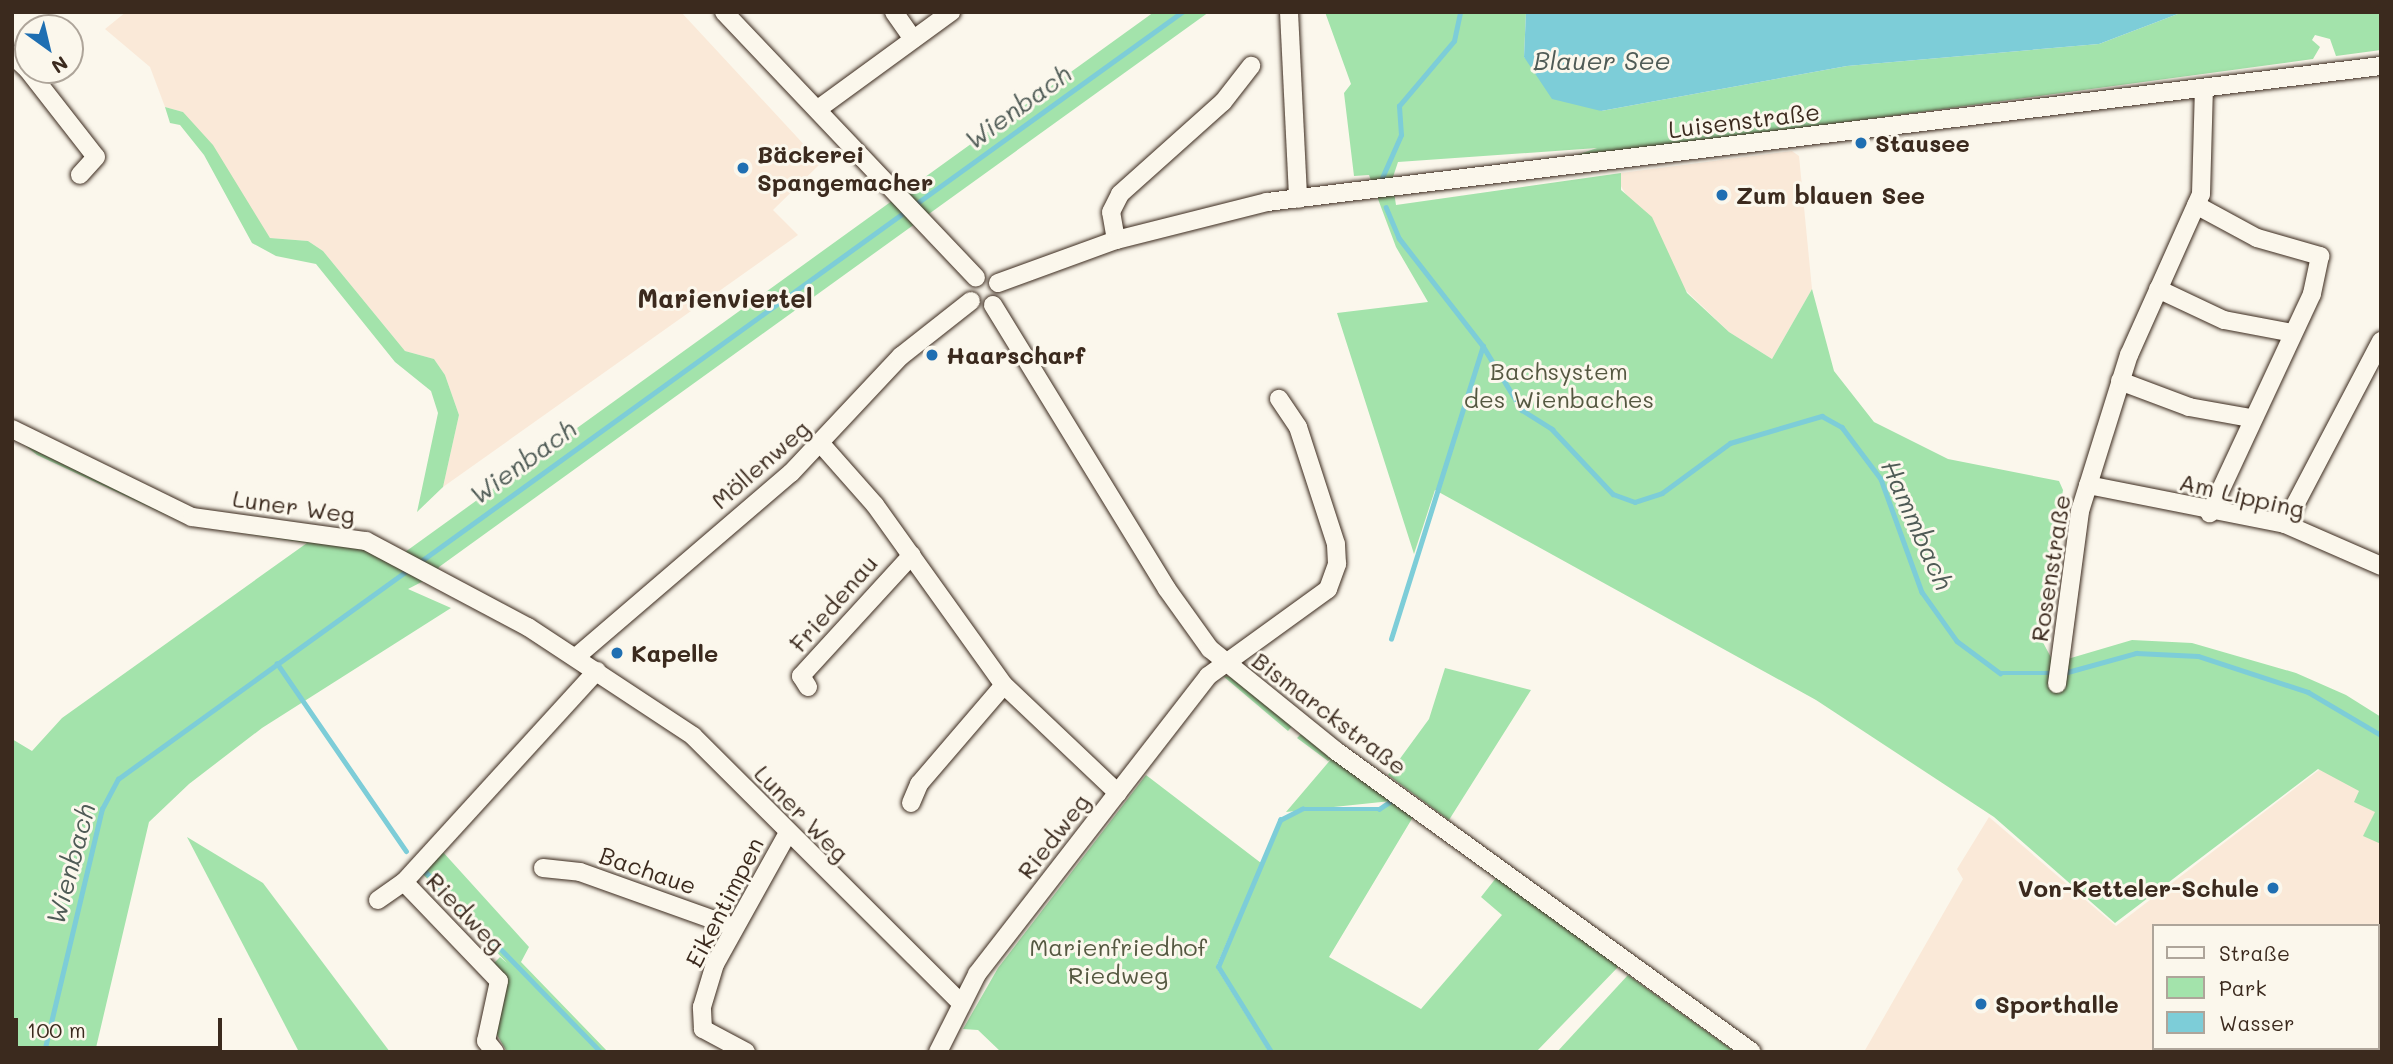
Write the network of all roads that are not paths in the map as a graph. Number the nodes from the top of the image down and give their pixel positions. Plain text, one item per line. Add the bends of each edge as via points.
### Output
1 (724, 12) edge
2 (894, 12) edge
3 (951, 12) edge
4 (1289, 12) edge
5 (913, 39) junction
6 (1251, 66) dead end
7 (2381, 66) edge
8 (39, 84) edge
9 (2204, 88) junction
10 (818, 109) junction
11 (80, 175) dead end
12 (1298, 199) junction
13 (2196, 205) junction
14 (1116, 240) junction
15 (976, 278) junction
16 (998, 283) junction
17 (2158, 289) junction
18 (971, 300) junction
19 (993, 305) junction
20 (2293, 333) junction
21 (2380, 344) edge
22 (2120, 381) junction
23 (1279, 399) dead end
24 (2251, 418) junction
25 (12, 429) edge
26 (822, 445) junction
27 (2088, 485) junction
28 (2210, 513) junction
29 (2285, 524) junction
30 (912, 555) junction
31 (2381, 566) edge
32 (576, 657) junction
33 (1223, 661) junction
34 (597, 671) junction
35 (2057, 684) dead end
36 (1003, 685) junction
37 (808, 687) dead end
38 (1118, 793) junction
39 (911, 803) dead end
40 (788, 833) junction
41 (543, 868) dead end
42 (404, 882) junction
43 (378, 900) dead end
44 (734, 928) junction
45 (960, 1002) junction
46 (495, 1052) edge
47 (746, 1052) edge
48 (938, 1052) edge
49 (1752, 1052) edge

1 - 10 street
2 - 5 street
3 - 5 street
4 - 12 street
5 - 10 street
6 - 14 street via 1223,102 1120,194 1111,212
7 - 9 street, Luisenstraße
8 - 11 street via 96,157
9 - 12 street, Luisenstraße
9 - 13 street, Rosenstraße via 2205,152
10 - 15 street
12 - 14 street, Luisenstraße via 1217,212
13 - 17 street, Rosenstraße
13 - 20 street via 2258,238 2320,256
14 - 16 street, Luisenstraße
15 - 16 street
15 - 18 street via 968,288
16 - 19 street
17 - 20 street via 2224,320
17 - 22 street, Rosenstraße
18 - 19 street
18 - 26 street, Möllenweg via 901,356
19 - 33 street, Bismarckstraße via 1167,589
20 - 24 street
21 - 29 street
22 - 24 street via 2189,407
22 - 27 street, Rosenstraße
23 - 33 street, Riedweg via 1298,427 1337,564 1319,600
24 - 28 street
25 - 32 street, Luner Weg via 192,517 349,536 400,558
26 - 30 street, Friedenau
26 - 32 street, Möllenweg
27 - 28 street, Am Lipping
27 - 35 street, Rosenstraße
28 - 29 street, Am Lipping
29 - 31 street, Am Lipping
30 - 36 street, Friedenau
30 - 37 street, Friedenau via 801,676
32 - 34 street, Luner Weg
33 - 38 street, Riedweg
33 - 49 street, Bismarckstraße via 1336,751
34 - 40 street, Luner Weg via 693,736
34 - 42 street
36 - 38 street, Friedenau
36 - 39 street via 919,784
38 - 45 street, Riedweg
40 - 44 street, Eikentimpen
40 - 45 street, Luner Weg
41 - 44 street, Bachaue via 580,872
42 - 43 street
42 - 46 street, Riedweg via 499,981 486,1041
44 - 47 street, Eikentimpen via 715,964 702,1029
45 - 48 street, Riedweg

